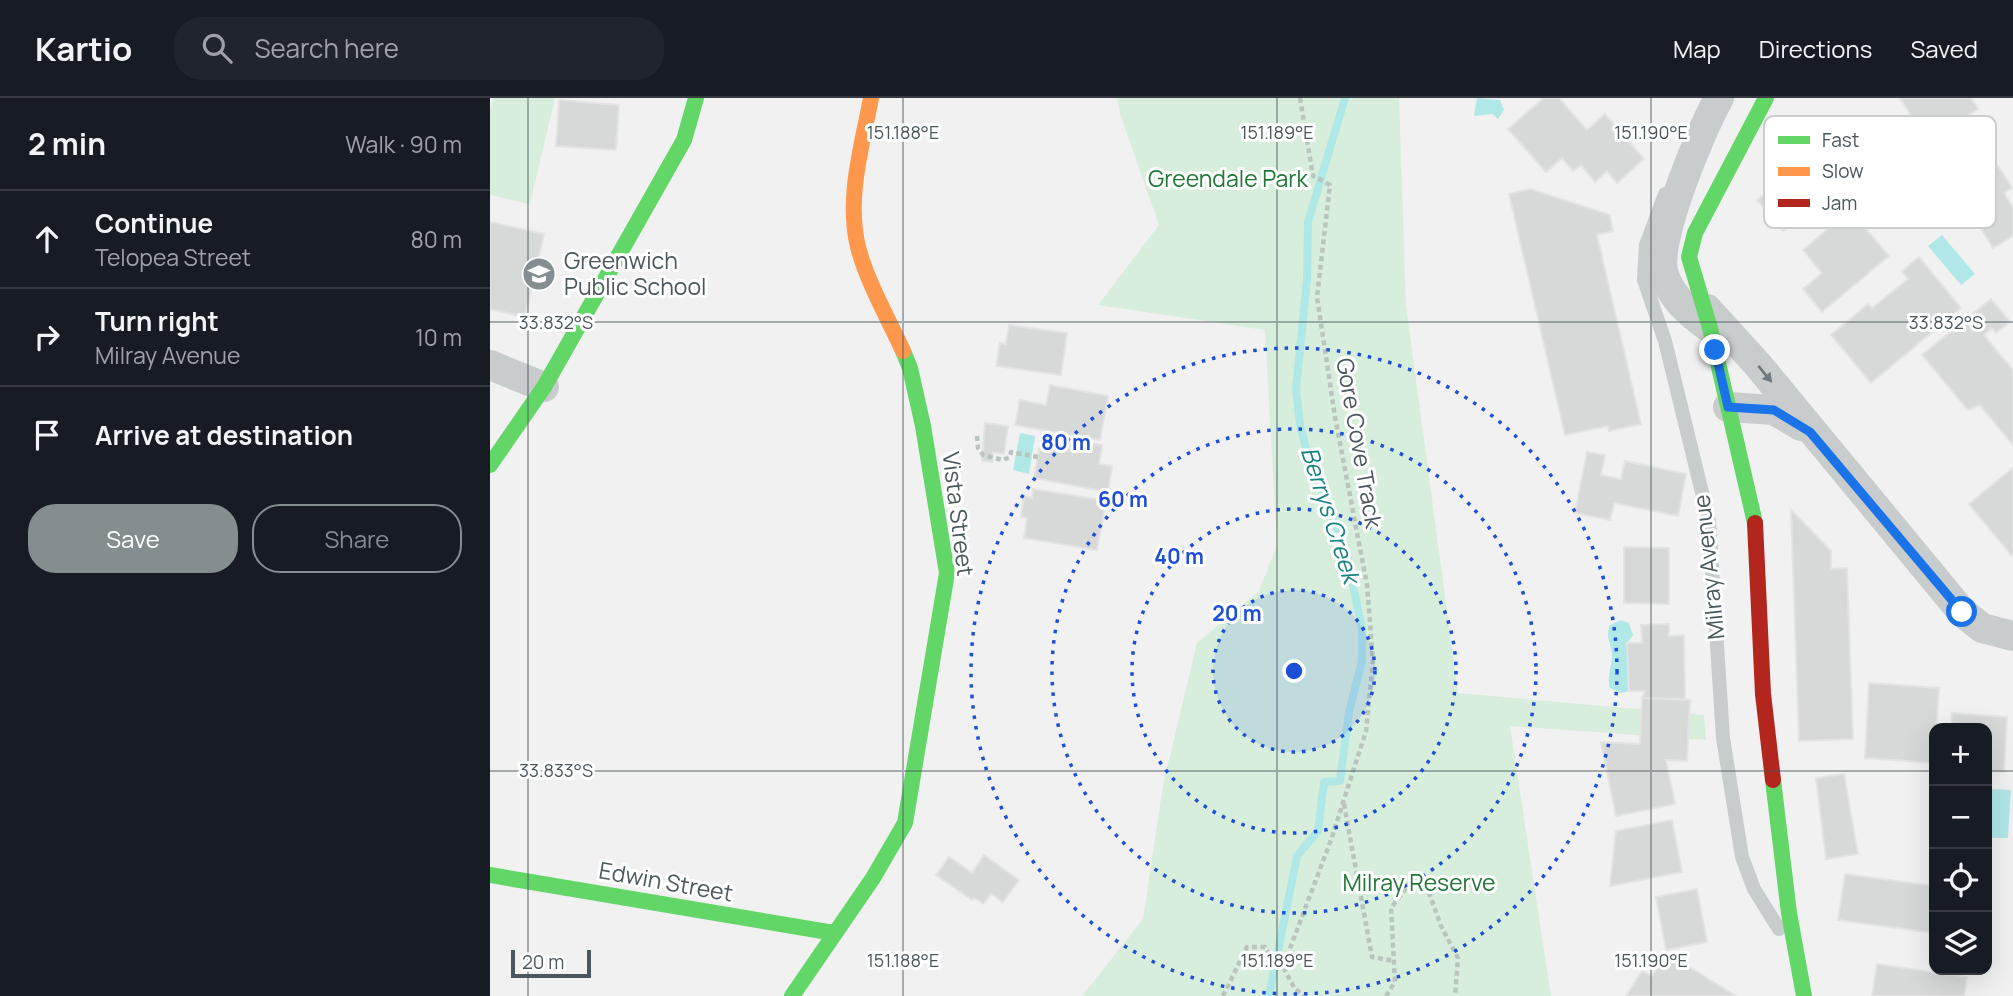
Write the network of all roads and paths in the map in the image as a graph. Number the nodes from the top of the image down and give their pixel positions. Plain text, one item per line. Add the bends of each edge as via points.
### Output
1 (696, 98) edge
2 (871, 98) edge
3 (1300, 98) edge
4 (1719, 98) edge
5 (1766, 98) edge
6 (1698, 143) junction
7 (1706, 316) junction
8 (490, 365) edge
9 (544, 387) junction
10 (1728, 407) junction
11 (1810, 432) junction
12 (977, 436) dead end
13 (1038, 457) dead end
14 (490, 465) edge
15 (2013, 636) edge
16 (1343, 802) junction
17 (490, 875) edge
18 (834, 933) junction
19 (1796, 954) junction
20 (1394, 961) junction
21 (1281, 968) junction
22 (792, 996) edge
23 (1223, 996) edge
24 (1305, 996) edge
25 (1386, 996) edge
26 (1455, 996) edge
27 (1804, 996) edge

1 - 9 street via 684,140
2 - 18 street, Vista Street via 853,229 910,368 947,573 905,823
3 - 16 path, Gore Cove Track via 1313,176 1331,185 1317,297 1367,585 1373,661 1366,731
4 - 6 street, Milray Avenue
5 - 7 street, Milray Avenue via 1690,246 1691,270
6 - 7 street, Milray Avenue via 1666,237 1663,265 1679,301
6 - 19 lane, Milray Avenue via 1672,180 1656,214 1644,252 1644,280 1665,341 1709,521 1723,738 1742,857 1754,889
7 - 10 street, Milray Avenue
7 -> 11 street via 1758,365
8 - 9 street
9 - 14 street
10 - 11 street via 1774,410
10 - 19 street, Milray Avenue via 1756,526 1762,694
11 - 15 street via 1970,620
12 - 13 path via 980,454 1003,460 1014,452
16 - 20 path, Gore Cove Track via 1372,957
16 - 21 path, Gore Cove Track
17 - 18 street, Edwin Street
18 - 22 street, Vista Street
19 - 27 street, Milray Avenue
20 - 25 path via 1395,982
20 - 26 path via 1391,908 1409,884 1427,887 1458,958
21 - 23 path via 1265,947 1247,947
21 - 24 path via 1294,989

